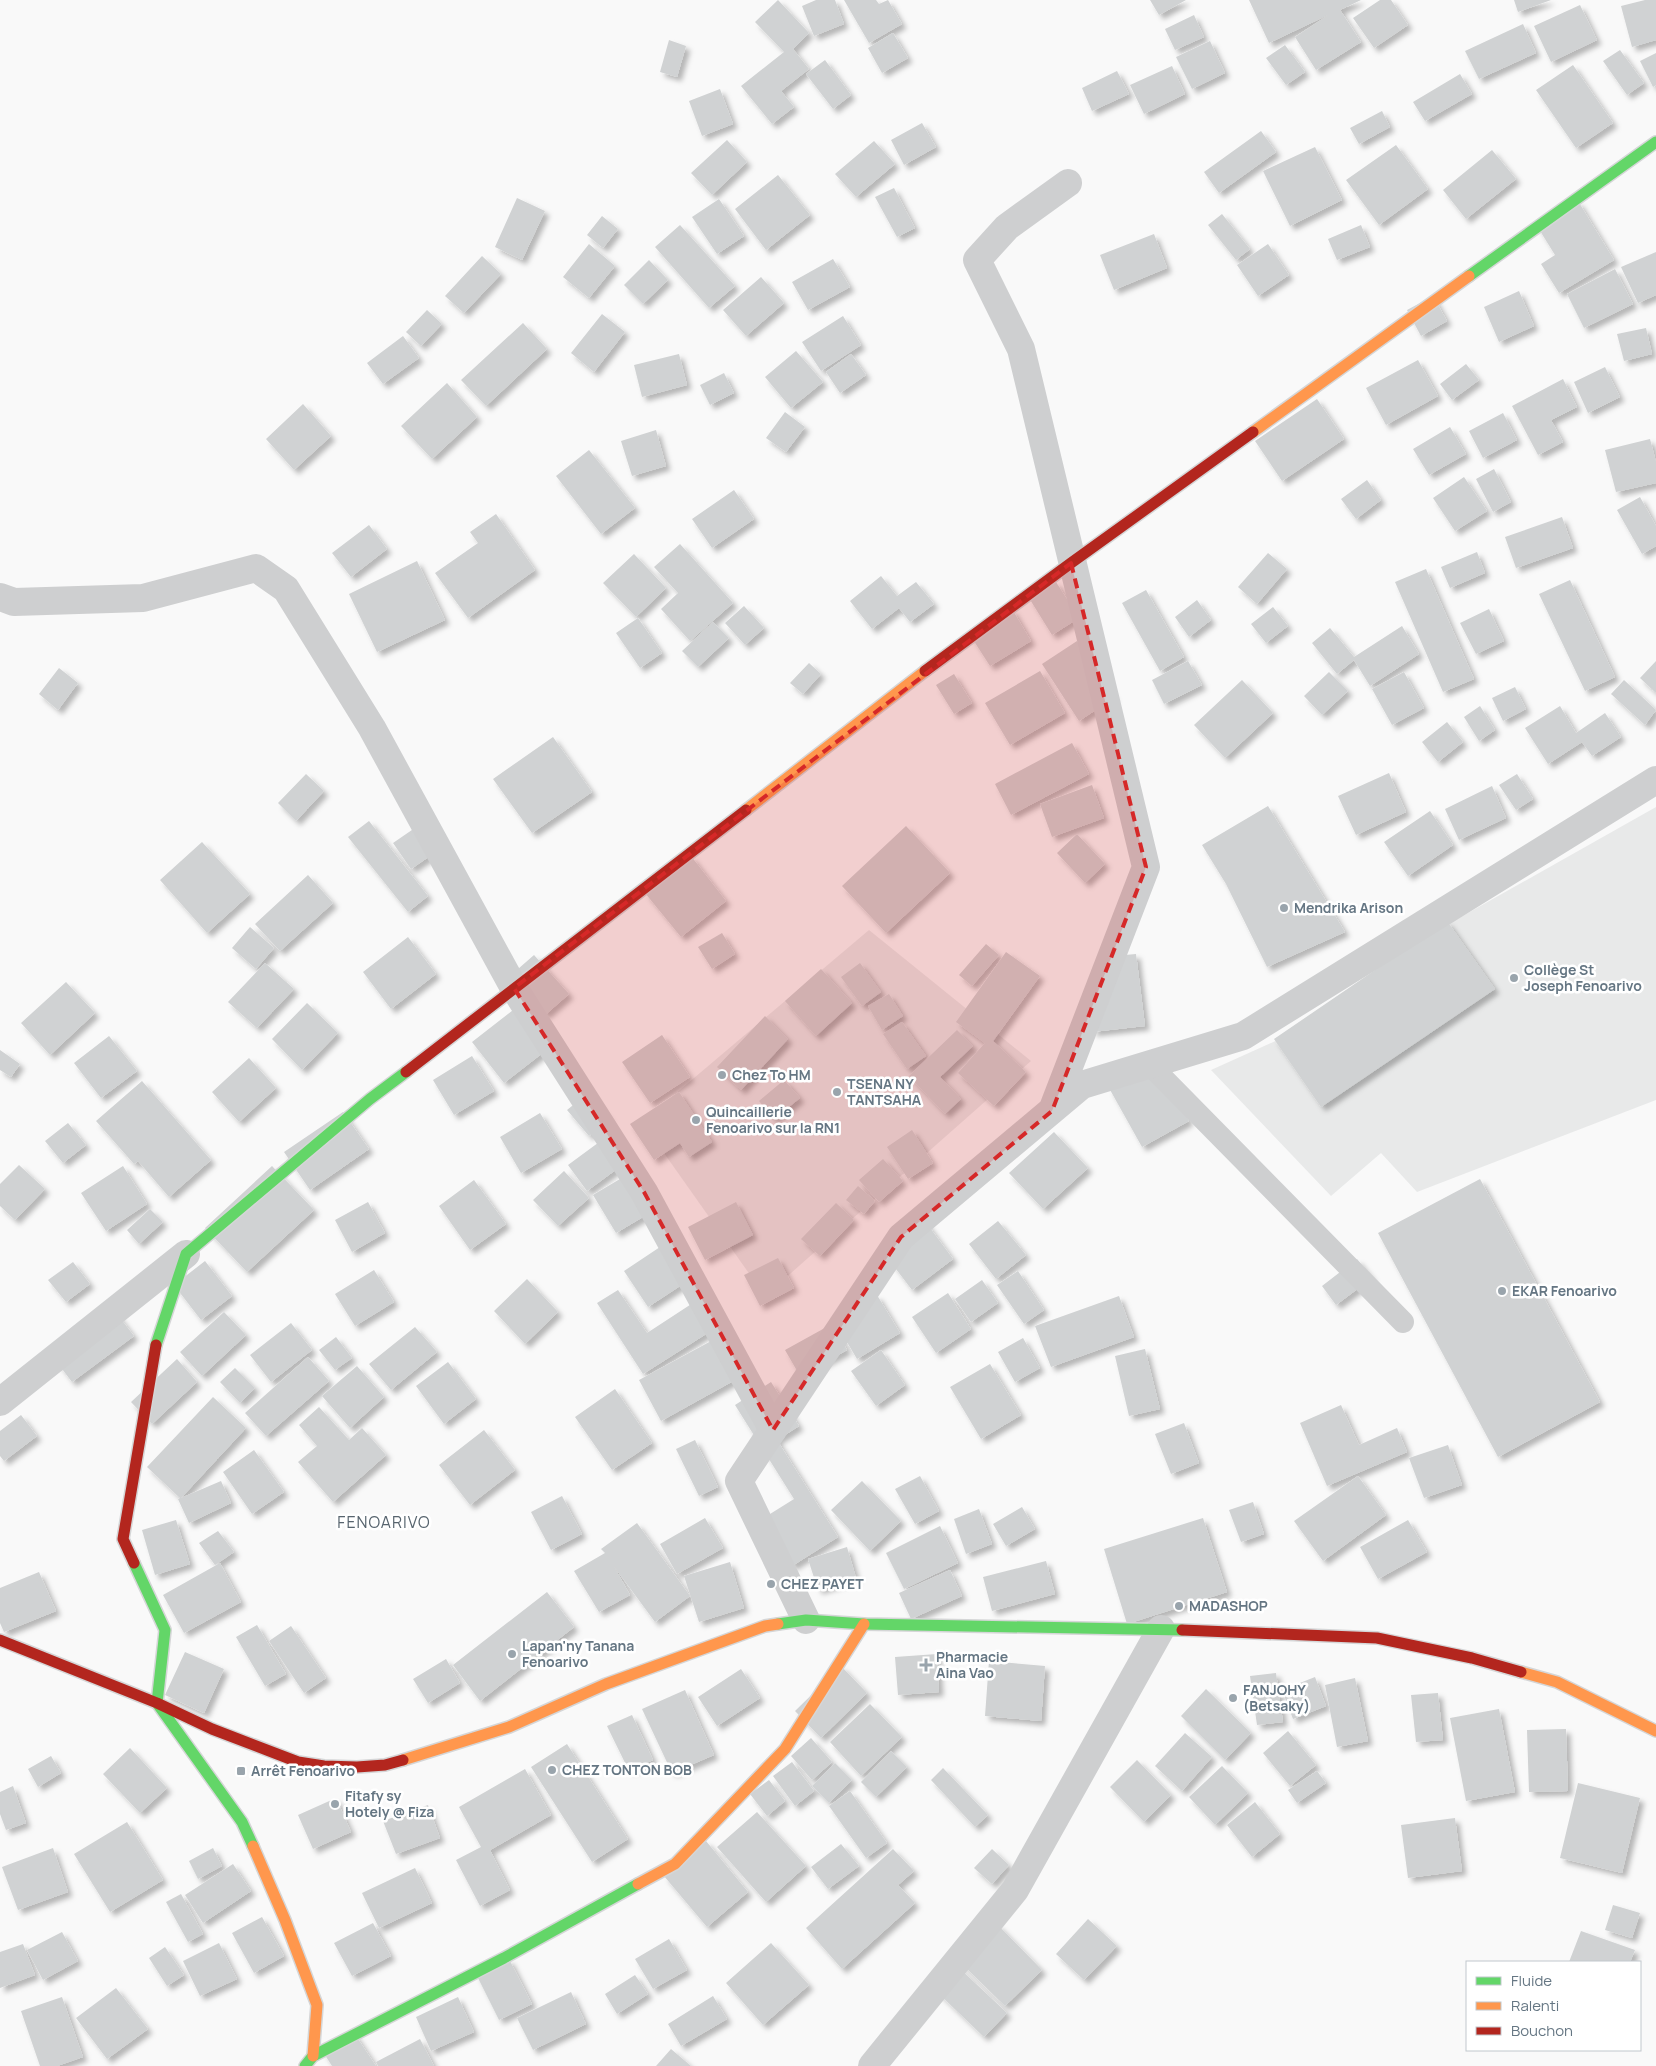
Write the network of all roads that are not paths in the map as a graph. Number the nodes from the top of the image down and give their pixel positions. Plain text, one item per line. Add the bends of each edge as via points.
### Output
1 (1656, 142) edge
2 (1068, 183) dead end
3 (1071, 563) junction
4 (0, 598) edge
5 (1656, 780) edge
6 (514, 988) junction
7 (1150, 1064) junction
8 (1052, 1112) junction
9 (186, 1254) junction
10 (1403, 1322) dead end
11 (0, 1402) edge
12 (773, 1430) junction
13 (806, 1620) junction
14 (864, 1624) junction
15 (1161, 1629) junction
16 (0, 1640) edge
17 (157, 1703) junction
18 (1656, 1731) edge
19 (313, 2056) junction
20 (305, 2066) edge
21 (872, 2066) edge

1 - 3 street
2 - 3 street via 1007,227 977,260 1020,349
3 - 6 street
3 - 8 street via 1146,867
4 - 6 street via 14,602 143,598 256,568 286,589 372,728
5 - 7 street via 1243,1036
6 - 9 street via 370,1098
6 - 12 street via 644,1192
7 - 8 street via 1082,1086
7 - 10 lane
8 - 12 street via 901,1237
9 - 11 street
9 - 17 street via 157,1342 123,1539 165,1630
12 - 13 street via 739,1480
13 - 14 street
13 - 17 street via 765,1626 606,1684 509,1727 385,1765 324,1766 298,1762 212,1729
14 - 15 street
14 - 19 street via 785,1750 675,1864 504,1958
15 - 18 street via 1377,1638 1462,1656 1557,1682
15 - 21 street via 1015,1890
16 - 17 street
17 - 19 street via 242,1822 285,1920 317,2006
19 - 20 street

